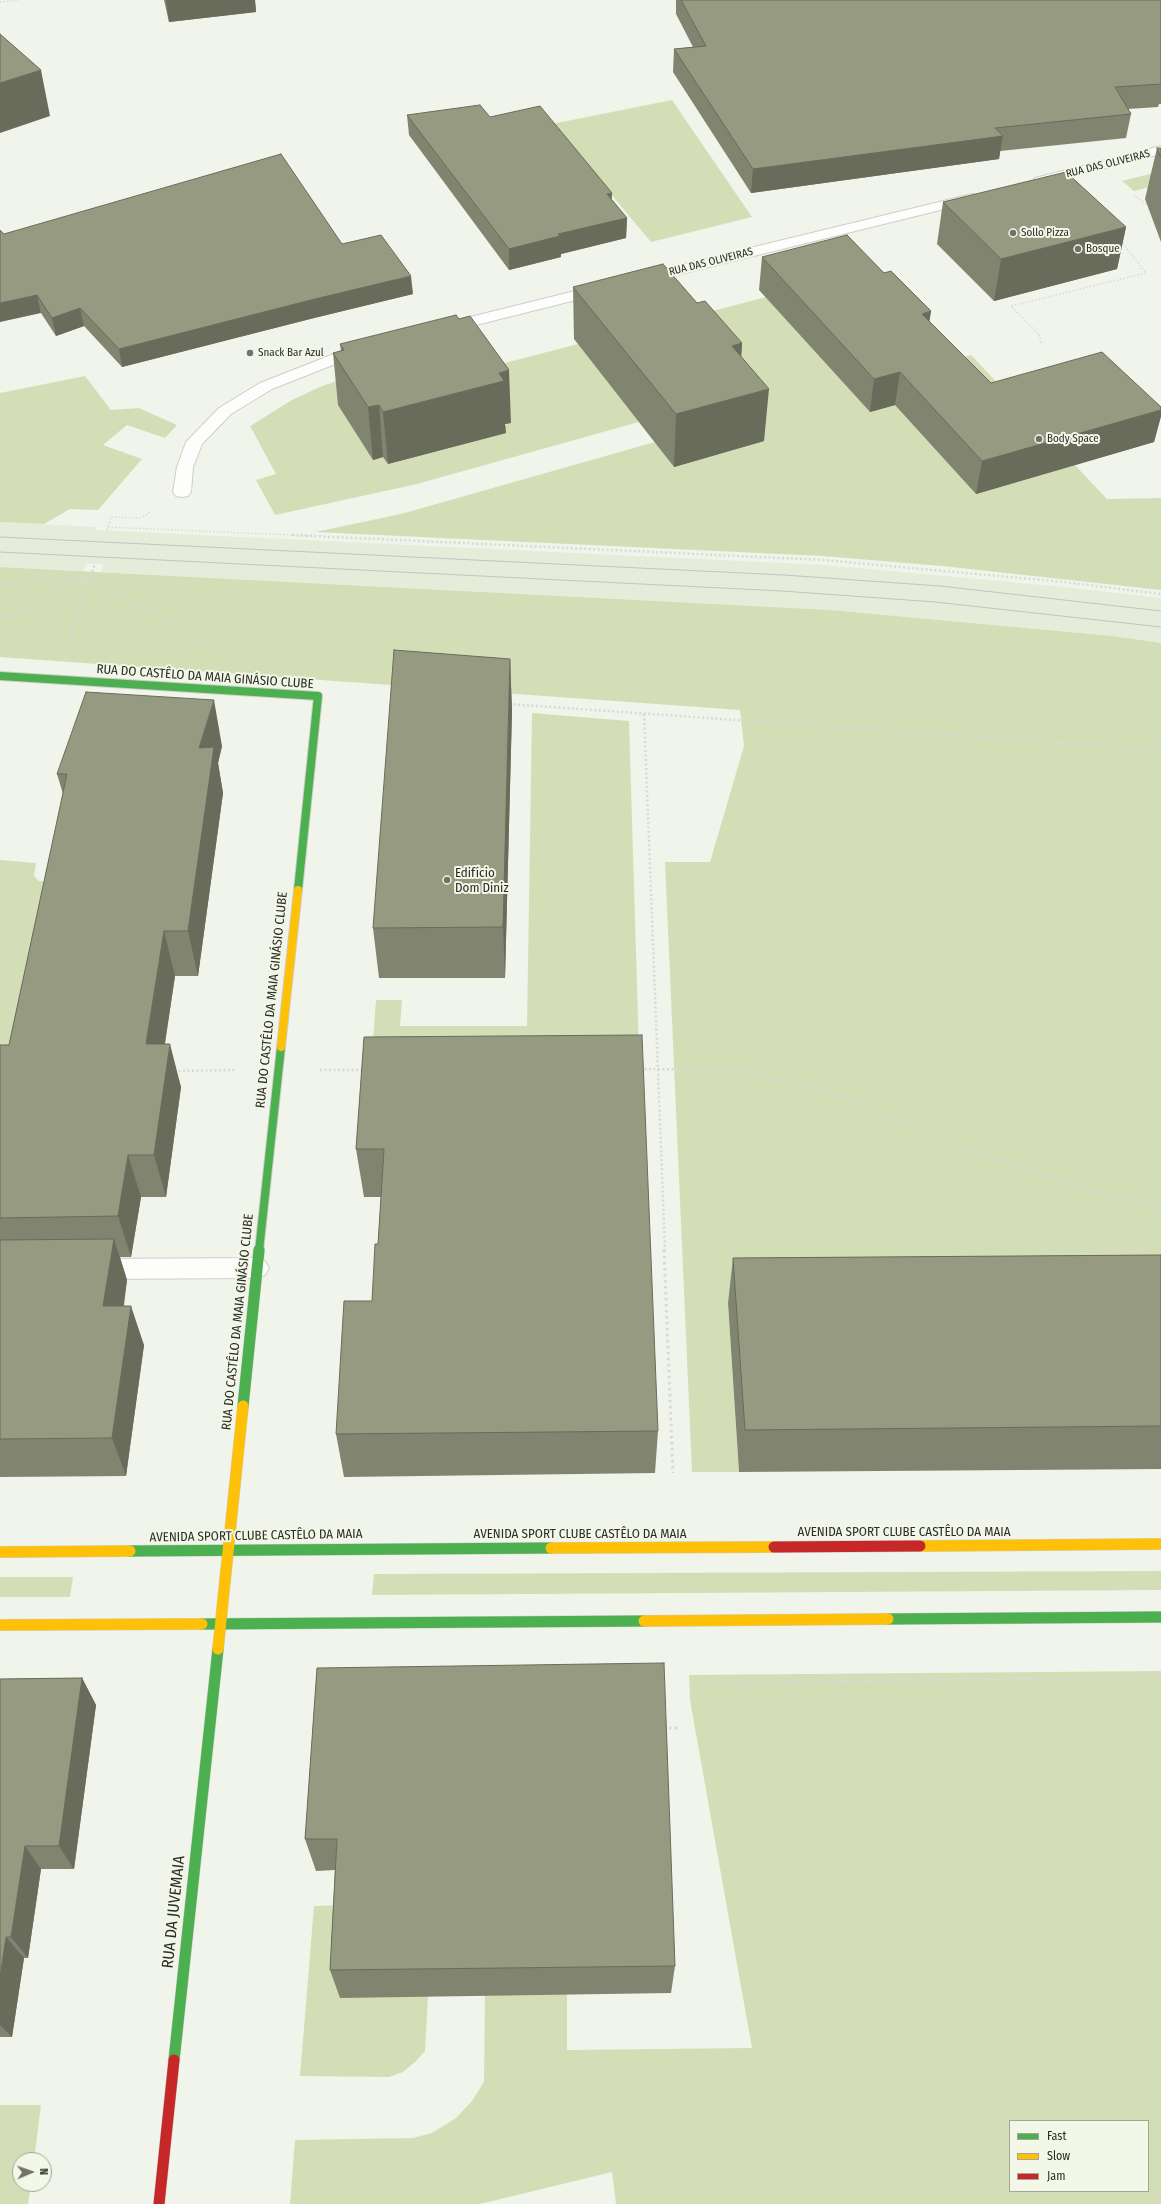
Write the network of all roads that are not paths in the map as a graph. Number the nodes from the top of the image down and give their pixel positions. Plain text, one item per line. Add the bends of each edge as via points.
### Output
1 (1161, 150) edge
2 (1023, 185) edge
3 (985, 194) edge
4 (432, 331) edge
5 (379, 344) edge
6 (182, 492) dead end
7 (0, 676) edge
8 (257, 1268) junction
9 (74, 1269) edge
10 (1161, 1544) edge
11 (227, 1550) junction
12 (0, 1552) edge
13 (1161, 1617) edge
14 (220, 1623) junction
15 (0, 1625) edge
16 (158, 2204) edge

1 - 2 street, RUA DAS OLIVEIRAS
3 - 4 street, RUA DAS OLIVEIRAS
5 - 6 street via 356,350 266,386 224,411 194,442 185,467
7 - 8 street, RUA DO CASTÊLO DA MAIA GINÁSIO CLUBE via 318,696
8 - 9 street
8 - 11 street, RUA DO CASTÊLO DA MAIA GINÁSIO CLUBE
10 - 11 street, AVENIDA SPORT CLUBE CASTÊLO DA MAIA
11 - 12 street, AVENIDA SPORT CLUBE CASTÊLO DA MAIA
11 - 14 street, RUA DO CASTÊLO DA MAIA GINÁSIO CLUBE
13 - 14 street
14 - 15 street
14 - 16 street, RUA DA JUVEMAIA

